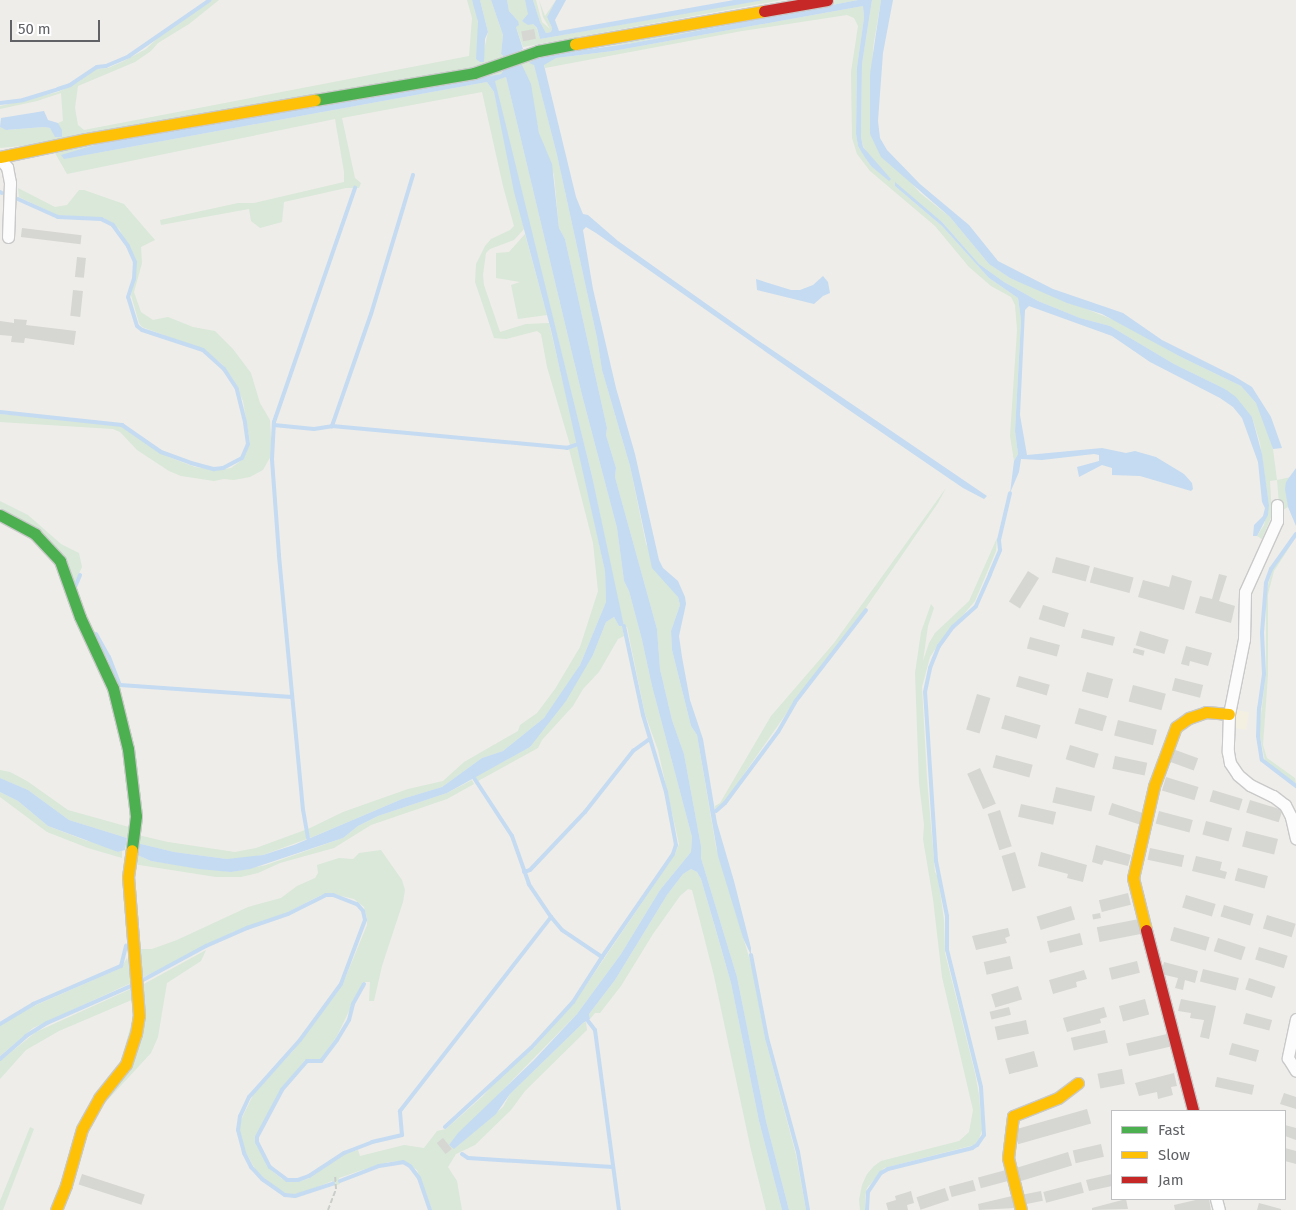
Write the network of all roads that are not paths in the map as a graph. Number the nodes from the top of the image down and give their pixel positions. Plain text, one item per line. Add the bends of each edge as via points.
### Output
1 (827, 0) edge
2 (0, 158) edge
3 (8, 236) dead end
4 (1277, 505) dead end
5 (0, 515) edge
6 (1229, 714) junction
7 (1296, 838) edge
8 (1296, 1019) edge
9 (1296, 1071) edge
10 (1078, 1083) dead end
11 (1193, 1110) edge
12 (56, 1210) edge
13 (1021, 1210) edge

1 - 2 street via 538,51 474,73 86,138
2 - 3 street via 7,167 10,183
4 - 6 street via 1277,521 1245,592 1244,639
5 - 12 street via 36,534 60,561 80,617 113,688 128,749 136,816 128,877 139,1016 126,1064 90,1112 82,1130
6 - 7 street via 1230,763 1250,785 1285,805
6 - 11 street via 1206,712 1176,727 1154,786 1133,878
8 - 9 street via 1288,1058
10 - 13 street via 1058,1098 1013,1116 1008,1158

